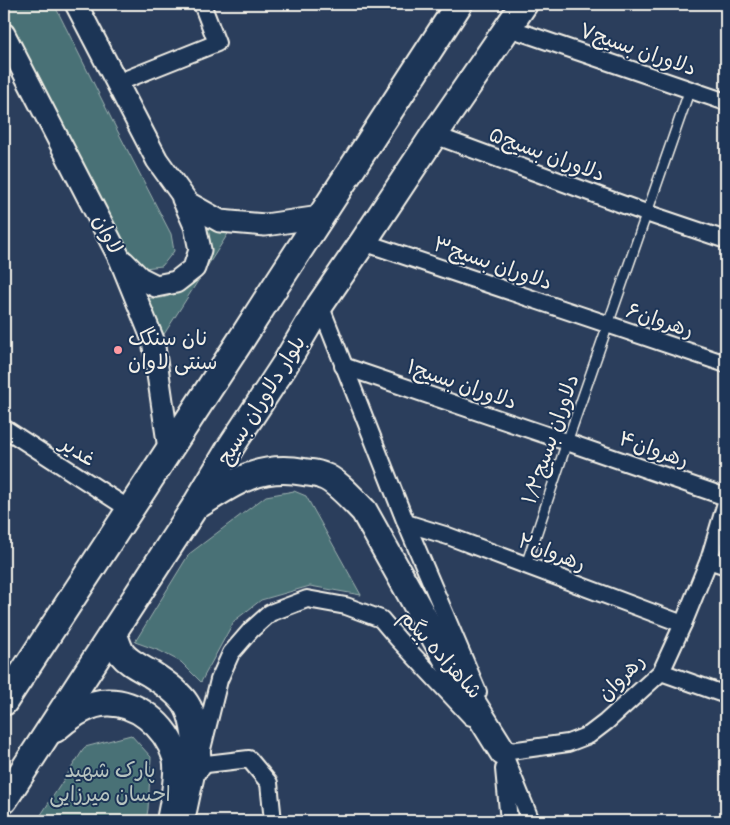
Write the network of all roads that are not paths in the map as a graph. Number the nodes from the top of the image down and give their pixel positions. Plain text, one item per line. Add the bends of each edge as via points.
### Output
1 (76, 4) edge
2 (202, 4) edge
3 (459, 4) edge
4 (524, 4) edge
5 (508, 28) junction
6 (4, 34) edge
7 (117, 83) junction
8 (690, 89) junction
9 (726, 102) edge
10 (434, 135) junction
11 (181, 195) junction
12 (646, 213) junction
13 (320, 217) junction
14 (726, 240) edge
15 (363, 242) junction
16 (120, 259) junction
17 (320, 305) junction
18 (608, 325) junction
19 (726, 364) edge
20 (343, 366) junction
21 (4, 430) edge
22 (567, 442) junction
23 (169, 449) junction
24 (726, 497) edge
25 (726, 503) edge
26 (194, 508) junction
27 (129, 509) junction
28 (406, 523) junction
29 (709, 560) junction
30 (526, 565) junction
31 (726, 566) edge
32 (683, 624) junction
33 (113, 632) junction
34 (661, 672) junction
35 (726, 695) edge
36 (4, 702) edge
37 (45, 737) junction
38 (503, 752) junction
39 (198, 765) junction
40 (4, 800) edge
41 (170, 821) edge
42 (186, 821) edge
43 (273, 821) edge
44 (509, 821) edge
45 (531, 821) edge

1 - 7 street
2 - 7 street via 217,43
3 - 13 main road
4 - 5 main road, بلوار دلاوران بسیج
5 - 8 street, دلاوران بسیج۷
5 - 10 main road, بلوار دلاوران بسیج
6 - 16 street, لاوان
7 - 11 street via 157,160
8 - 9 street, دلاوران بسیج۷
8 - 12 lane, دلاوران بسیج۱/۲
10 - 12 street, دلاوران بسیج۵
10 - 15 main road, بلوار دلاوران بسیج
11 - 13 street via 188,203 220,222 264,226
11 - 16 street via 195,226 200,250 194,268 176,282 156,286 140,278
12 - 14 street, دلاوران بسیج۵
12 - 18 lane, دلاوران بسیج۱/۲
13 - 23 main road
15 - 17 main road, بلوار دلاوران بسیج
15 - 18 street, دلاوران بسیج۳
16 - 23 street, لاوان via 153,340
17 - 20 street
17 - 26 main road, بلوار دلاوران بسیج
18 - 19 street, رهروان۶
18 - 22 lane, دلاوران بسیج۱/۲
20 - 22 street, دلاوران بسیج۱
20 - 28 street
21 - 27 street, غدیر
22 - 24 street, رهروان۴
22 - 30 lane, دلاوران بسیج۱/۲
23 - 27 main road
25 - 29 street, رهروان
26 - 33 main road, بلوار دلاوران بسیج
26 - 38 main road via 232,483 252,474 276,470 324,476 344,490 364,511 463,688
27 - 36 main road
28 - 30 street, رهروان۲
28 - 38 street
29 - 31 street
29 - 32 street, رهروان
30 - 32 street, رهروان۲
32 - 34 street, رهروان
33 - 37 main road, بلوار دلاوران بسیج
33 - 39 main road via 122,654 172,689 186,704 195,734
34 - 35 street
34 - 38 street, رهروان via 589,735 568,742
37 - 40 main road, بلوار دلاوران بسیج
37 - 41 main road via 67,719 100,703 129,706 143,713 159,726 176,758 177,776
38 - 39 street, شاهزاده بیگم via 381,619 346,606 307,599 270,613 231,652 219,680
38 - 44 street
38 - 45 street
39 - 42 street, شاهزاده بیگم
39 - 43 street via 249,759 269,783

